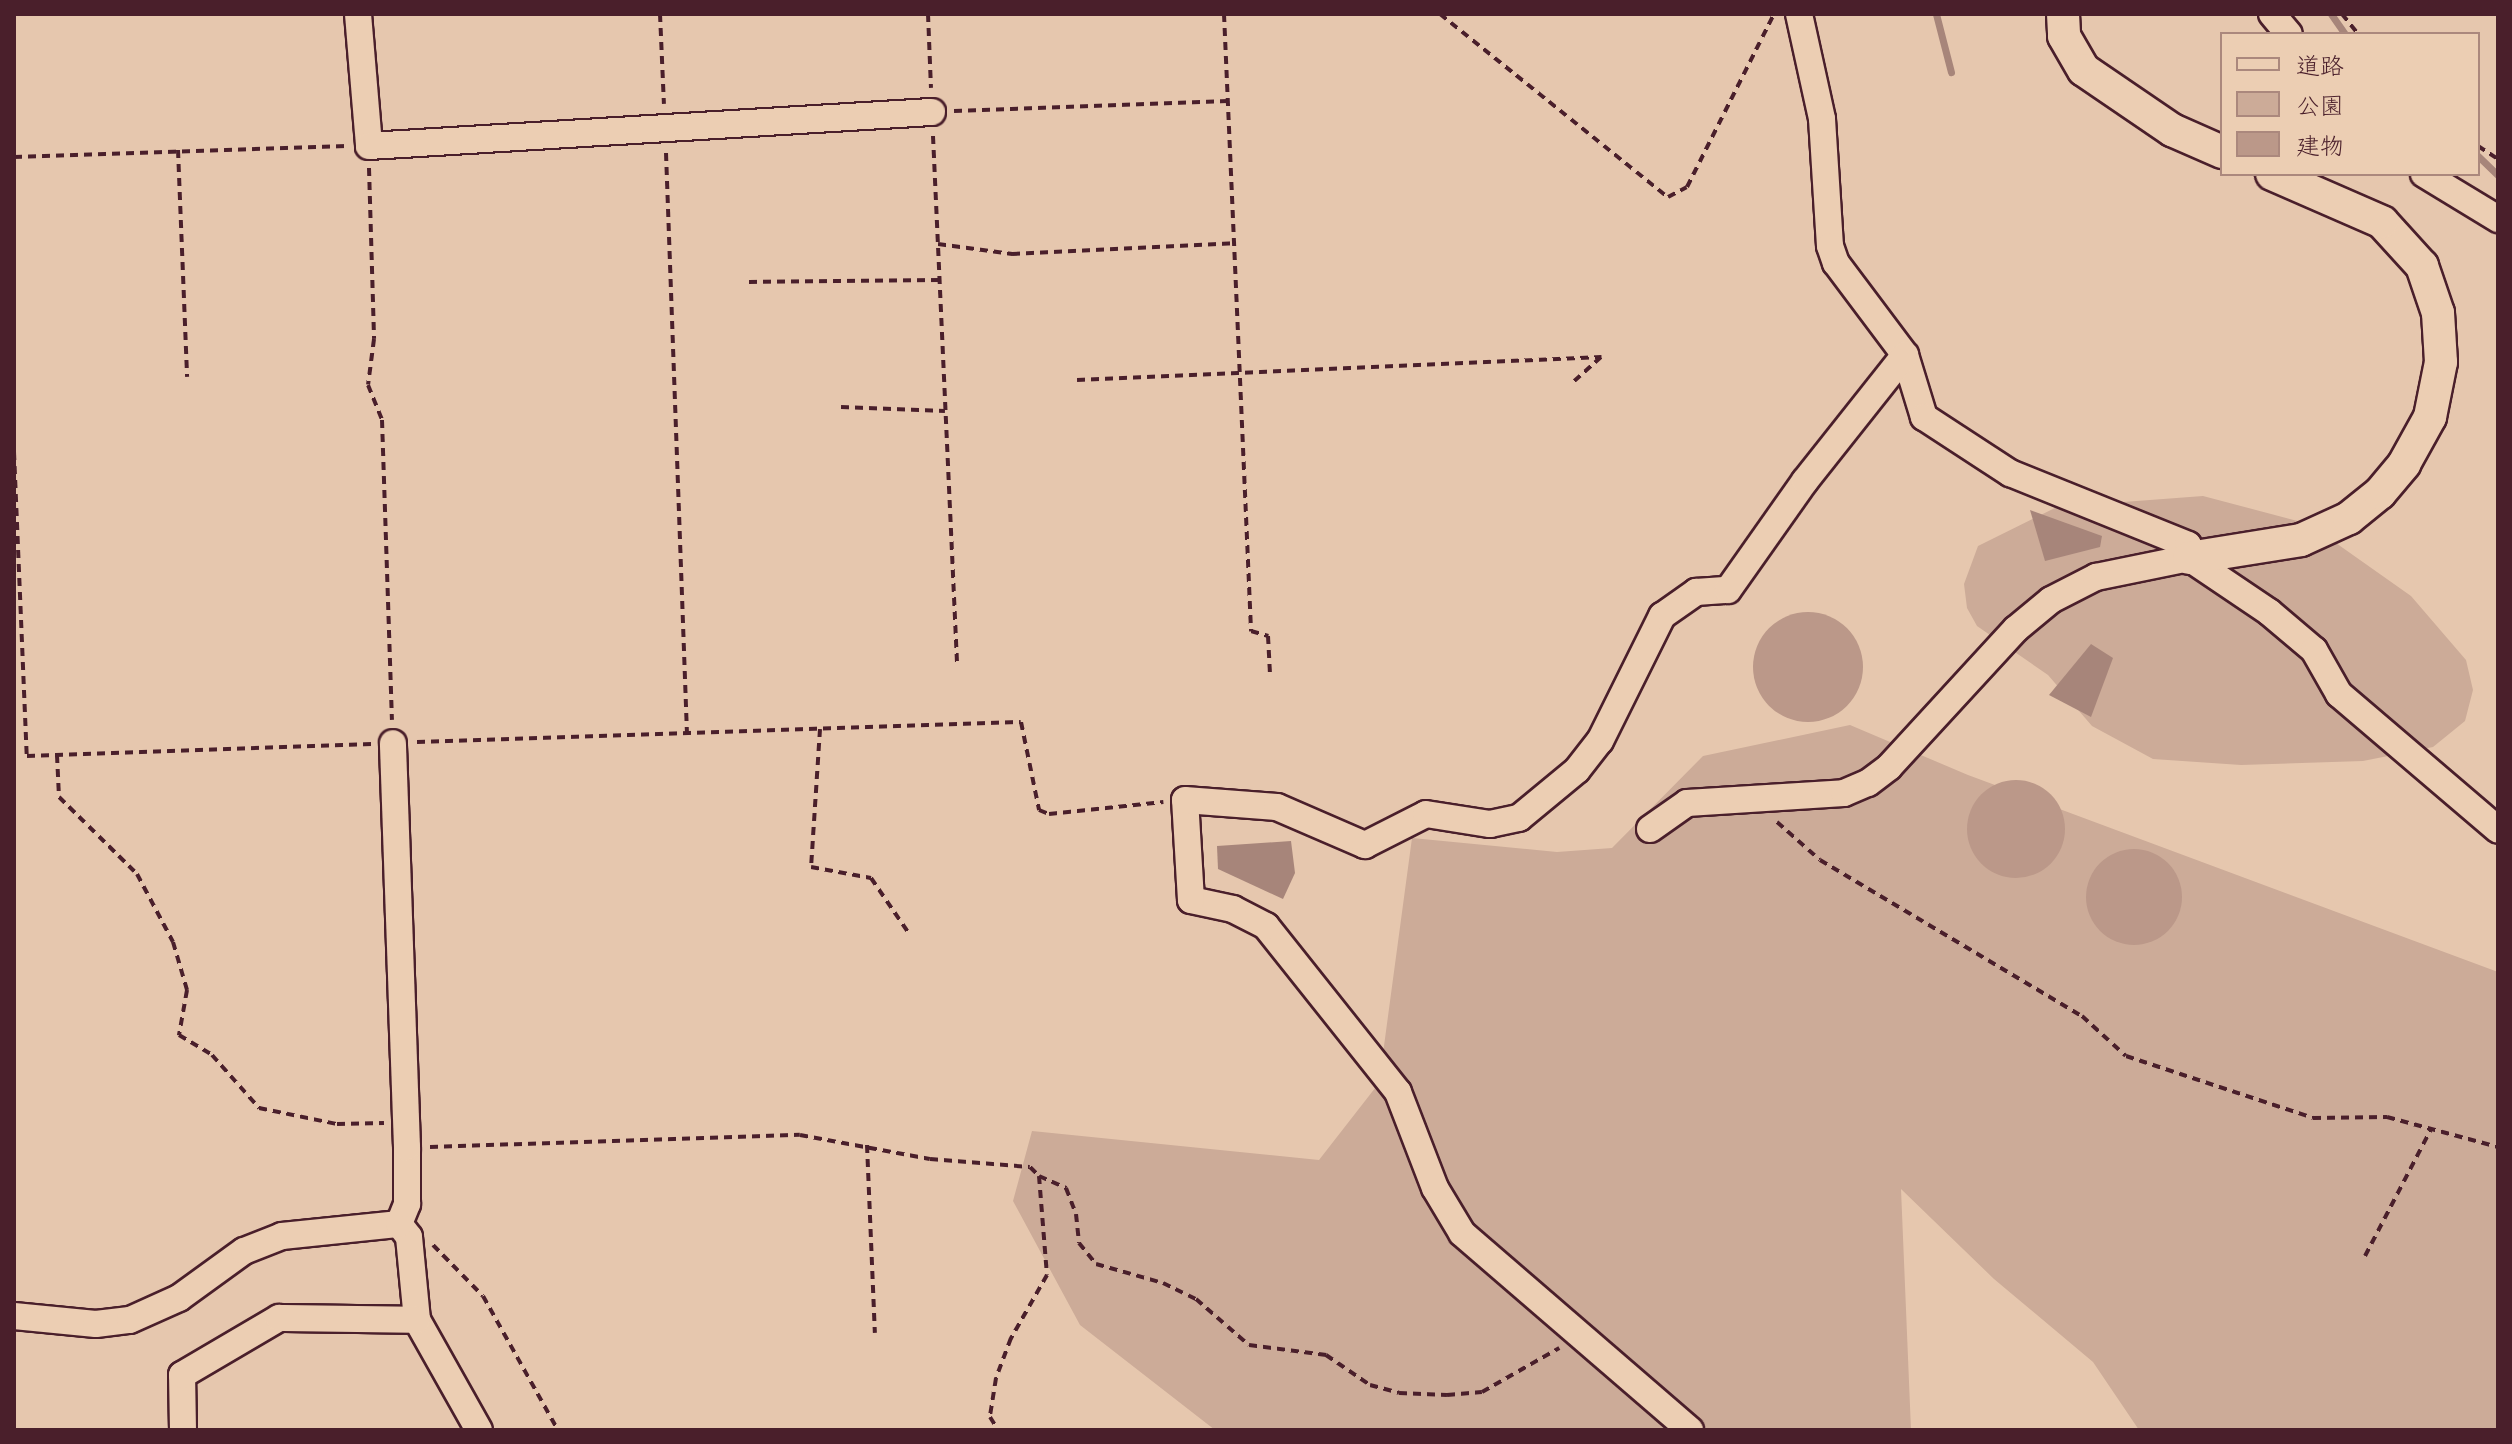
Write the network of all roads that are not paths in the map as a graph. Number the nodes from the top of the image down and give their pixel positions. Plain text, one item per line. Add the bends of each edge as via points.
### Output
1 (358, 14) edge
2 (1799, 14) edge
3 (2063, 14) edge
4 (2272, 14) edge
5 (2287, 32) edge
6 (932, 112) road end
7 (2220, 151) edge
8 (2277, 176) edge
9 (2427, 176) edge
10 (2498, 219) edge
11 (1905, 355) junction
12 (2189, 558) junction
13 (393, 743) road end
14 (1650, 829) dead end
15 (2498, 830) edge
16 (404, 1231) junction
17 (14, 1316) edge
18 (417, 1320) junction
19 (183, 1430) edge
20 (479, 1430) edge
21 (1690, 1430) edge

1 - 6 street via 369,146
2 - 11 street via 1822,119 1830,246 1836,263
3 - 7 street via 2064,36 2084,70 2172,130
4 - 5 street
8 - 12 street via 2382,222 2422,266 2438,313 2441,362 2430,417 2388,483 2349,518 2301,540
9 - 10 street
11 - 12 street via 1924,417 1942,434 2010,473 2188,545
11 - 21 street via 1728,590 1696,592 1662,616 1600,741 1577,770 1519,818 1490,824 1426,814 1365,845 1277,807 1185,800 1191,900 1233,909 1266,926 1398,1092 1435,1188 1462,1233
12 - 14 street via 2096,577 2051,600 2016,629 1889,767 1868,783 1844,793 1687,803
12 - 15 street via 2314,650 2339,694 2465,808
13 - 16 street via 407,1135
16 - 17 street via 282,1236 244,1251 179,1298 130,1320 96,1324
16 - 18 street
18 - 19 street via 279,1318 182,1375
18 - 20 street

